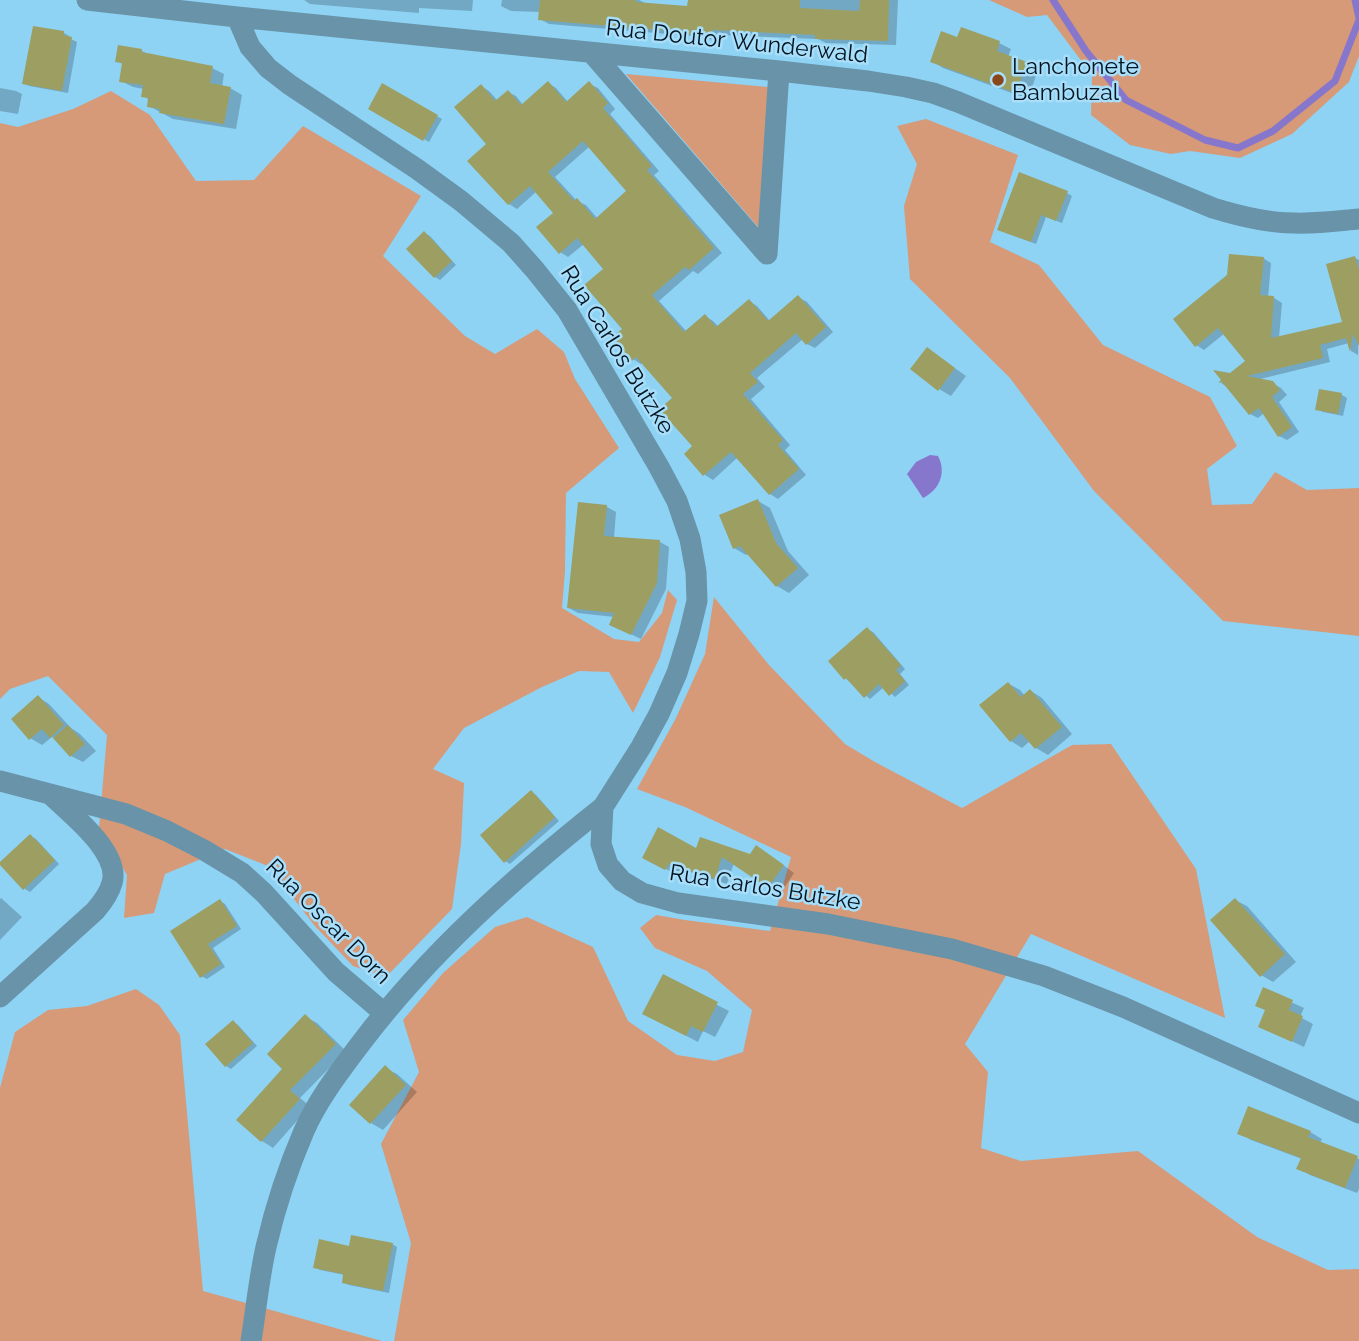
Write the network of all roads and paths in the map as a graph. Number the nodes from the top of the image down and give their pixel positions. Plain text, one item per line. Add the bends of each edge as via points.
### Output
1 (87, 0) edge
2 (237, 17) junction
3 (592, 53) junction
4 (779, 71) junction
5 (1359, 219) edge
6 (0, 782) edge
7 (51, 794) junction
8 (603, 807) junction
9 (0, 997) edge
10 (384, 1013) junction
11 (1359, 1114) edge
12 (251, 1341) edge

1 - 2 street, Rua Doutor Wunderwald
2 - 3 street, Rua Doutor Wunderwald
2 - 8 street, Rua Carlos Butzke via 250,47 268,68 417,169 511,243 567,310 677,501 690,540 697,601 677,673 659,714
3 - 4 street, Rua Doutor Wunderwald
3 - 4 street via 767,254
4 - 5 street, Rua Doutor Wunderwald via 933,93 1202,204 1247,218 1293,223
6 - 7 street, Rua Oscar Dorn
7 - 9 street via 104,849 113,881 95,911
7 - 10 street, Rua Oscar Dorn via 126,814 242,873 336,972
8 - 10 street via 478,914
8 - 11 street, Rua Carlos Butzke via 601,844 608,864 622,881 642,893 678,903 828,924 940,946 1044,976
10 - 12 street via 331,1082 305,1129 266,1248

